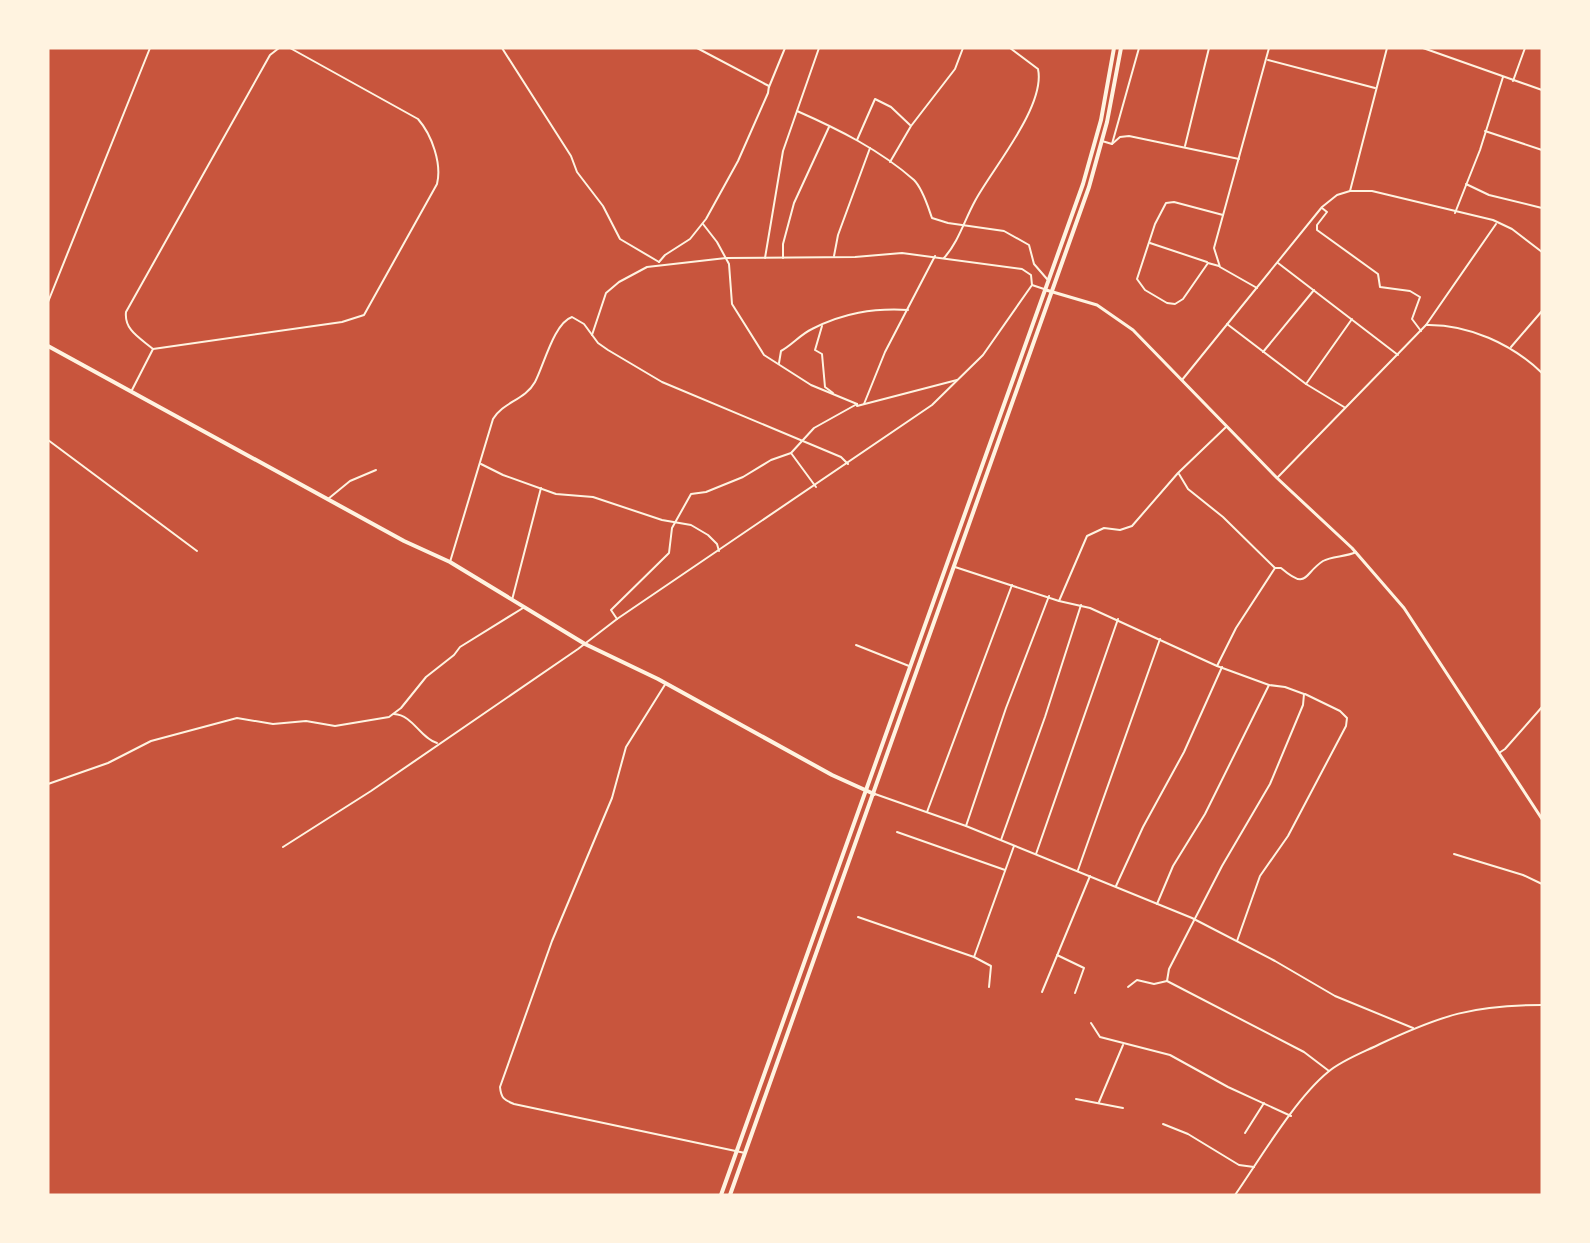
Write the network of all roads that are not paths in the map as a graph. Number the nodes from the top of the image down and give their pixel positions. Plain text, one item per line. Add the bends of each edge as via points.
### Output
1 (150, 48) edge
2 (279, 48) edge
3 (290, 48) edge
4 (502, 48) edge
5 (697, 48) edge
6 (785, 48) edge
7 (819, 48) edge
8 (963, 48) edge
9 (1010, 48) edge
10 (1114, 48) edge
11 (1120, 48) edge
12 (1139, 48) edge
13 (1209, 48) edge
14 (1269, 48) edge
15 (1387, 48) edge
16 (1423, 48) edge
17 (1435, 48) edge
18 (1525, 48) edge
19 (1434, 52) junction
20 (1267, 60) junction
21 (1503, 77) junction
22 (1513, 81) junction
23 (1375, 88) junction
24 (768, 89) junction
25 (1542, 90) edge
26 (796, 111) junction
27 (829, 126) junction
28 (911, 126) junction
29 (1485, 131) junction
30 (857, 140) junction
31 (1102, 141) junction
32 (1112, 144) junction
33 (1185, 146) junction
34 (870, 148) junction
35 (1542, 150) edge
36 (1239, 159) junction
37 (890, 162) junction
38 (1466, 184) junction
39 (1350, 191) junction
40 (1322, 207) junction
41 (1542, 208) edge
42 (1455, 213) junction
43 (1223, 214) junction
44 (703, 224) junction
45 (964, 224) junction
46 (1497, 224) junction
47 (1150, 243) junction
48 (1542, 252) edge
49 (834, 256) junction
50 (935, 256) junction
51 (726, 258) junction
52 (765, 258) junction
53 (783, 258) junction
54 (944, 258) junction
55 (1277, 262) junction
56 (1208, 263) junction
57 (659, 264) junction
58 (1220, 267) junction
59 (1047, 279) junction
60 (1032, 285) junction
61 (1257, 288) junction
62 (1044, 289) junction
63 (1314, 290) junction
64 (1053, 292) junction
65 (48, 302) edge
66 (908, 310) junction
67 (1542, 311) edge
68 (1352, 319) junction
69 (1227, 324) junction
70 (822, 325) junction
71 (1426, 326) junction
72 (1421, 331) junction
73 (592, 336) junction
74 (48, 346) edge
75 (1511, 347) junction
76 (153, 349) junction
77 (1263, 352) junction
78 (1398, 355) junction
79 (779, 363) junction
80 (1542, 373) edge
81 (957, 380) junction
82 (1182, 381) junction
83 (1306, 384) junction
84 (132, 390) junction
85 (835, 395) junction
86 (857, 404) junction
87 (864, 404) junction
88 (1346, 408) junction
89 (1226, 427) junction
90 (48, 440) edge
91 (802, 442) junction
92 (791, 453) junction
93 (480, 463) junction
94 (848, 464) junction
95 (376, 470) dead end
96 (1178, 473) junction
97 (1277, 478) junction
98 (816, 487) junction
99 (542, 488) junction
100 (328, 499) junction
101 (675, 524) junction
102 (197, 551) dead end
103 (719, 551) junction
104 (1356, 552) junction
105 (450, 562) junction
106 (953, 566) junction
107 (1275, 568) junction
108 (1012, 585) junction
109 (1049, 596) junction
110 (512, 600) junction
111 (1059, 601) junction
112 (1081, 605) junction
113 (525, 606) junction
114 (616, 619) junction
115 (1118, 619) junction
116 (1160, 639) junction
117 (585, 644) junction
118 (856, 645) dead end
119 (1217, 666) junction
120 (912, 667) junction
121 (1222, 668) junction
122 (666, 683) junction
123 (1269, 685) junction
124 (1304, 694) junction
125 (1542, 707) edge
126 (394, 714) junction
127 (439, 744) junction
128 (1499, 753) junction
129 (48, 784) edge
130 (866, 791) junction
131 (874, 794) junction
132 (927, 812) junction
133 (1542, 819) edge
134 (966, 826) junction
135 (897, 832) dead end
136 (1000, 840) junction
137 (1014, 846) junction
138 (283, 847) dead end
139 (1036, 854) junction
140 (1454, 854) dead end
141 (1005, 870) junction
142 (1078, 870) junction
143 (1091, 875) junction
144 (1542, 884) edge
145 (1116, 886) junction
146 (1157, 904) junction
147 (858, 917) dead end
148 (1195, 920) junction
149 (1237, 941) junction
150 (1056, 954) junction
151 (974, 957) junction
152 (1167, 981) junction
153 (989, 987) dead end
154 (1128, 987) dead end
155 (1042, 992) dead end
156 (1075, 993) dead end
157 (1542, 1005) edge
158 (1091, 1023) dead end
159 (1413, 1028) junction
160 (1123, 1044) junction
161 (1329, 1071) junction
162 (1076, 1099) dead end
163 (1099, 1102) junction
164 (1264, 1103) junction
165 (1123, 1108) dead end
166 (1291, 1116) junction
167 (1163, 1124) dead end
168 (1245, 1133) dead end
169 (737, 1151) junction
170 (745, 1153) junction
171 (1255, 1166) junction
172 (721, 1195) edge
173 (730, 1195) edge
174 (1235, 1195) edge

1 - 65 street
2 - 76 street via 270,55 126,312 129,329
3 - 76 street via 413,115 423,125 440,168 437,184 364,315 342,322
4 - 57 street via 620,239
5 - 24 street via 743,70
6 - 24 street
7 - 26 street
8 - 28 street via 955,69
9 - 45 street via 1038,69 1037,92
10 - 59 main road via 1091,158
11 - 31 main road
12 - 32 street
13 - 33 street
14 - 20 street
15 - 23 street
16 - 19 street
17 - 19 street
18 - 22 street
19 - 21 street
20 - 23 street
20 - 36 street
21 - 22 street
21 - 29 street
22 - 25 street
23 - 39 street
24 - 44 street via 738,161
26 - 27 street
26 - 52 street via 778,172
27 - 30 street
27 - 53 street via 794,202
28 - 30 street via 891,107 875,99
28 - 37 street
29 - 35 street
29 - 38 street
30 - 34 street
31 - 32 street
31 - 64 main road
32 - 33 street via 1129,136
33 - 36 street
34 - 37 street
34 - 49 street
36 - 43 street
37 - 45 street via 915,182 932,218
38 - 41 street via 1489,195
38 - 42 street
39 - 40 street
39 - 42 street via 1372,191
40 - 55 street
40 - 72 street via 1327,212 1317,230 1378,274 1380,287 1410,291 1420,297 1412,318
42 - 46 street
43 - 47 street via 1169,202 1159,214
43 - 58 street via 1214,248
44 - 51 street
44 - 57 street
45 - 54 street via 957,244
45 - 59 street via 1004,231 1029,244 1034,264
46 - 48 street
46 - 71 street
47 - 56 street
47 - 56 street via 1138,271 1138,283 1167,303 1180,302
49 - 50 street via 902,252
49 - 53 street
50 - 54 street
50 - 66 street
51 - 52 street
51 - 57 street
51 - 79 street via 731,268 732,304 758,348 768,359
52 - 53 street
54 - 60 street via 1022,269 1031,275
55 - 61 street
55 - 63 street
56 - 58 street
57 - 73 street via 638,270 611,288 601,304
58 - 61 street
59 - 62 main road
60 - 62 street
60 - 81 street via 984,355
61 - 69 street
62 - 64 main road
62 - 120 main road
63 - 68 street
63 - 77 street
64 - 82 main road via 1113,315
64 - 106 main road
66 - 70 street via 860,311
66 - 87 street via 885,352
67 - 75 street
68 - 78 street
68 - 83 street
69 - 77 street
69 - 82 street
70 - 79 street via 781,351
70 - 85 street via 815,350 822,354 825,387
71 - 72 street
71 - 75 street via 1442,325
72 - 78 street
73 - 91 street via 628,364 662,382
73 - 93 street via 578,318 563,322 531,390 497,412
74 - 84 main road
75 - 80 street
76 - 84 street
77 - 83 street
78 - 88 street
79 - 85 street via 811,385
81 - 87 street
81 - 94 street via 932,405
82 - 89 main road
83 - 88 street
84 - 100 main road
85 - 86 street
86 - 87 street
86 - 91 street via 817,426
88 - 97 street
89 - 96 street
89 - 97 main road
90 - 102 street
91 - 92 street
91 - 94 street
92 - 98 street
92 - 101 street via 743,477 691,494
93 - 99 street
93 - 105 street
94 - 98 street
95 - 100 street via 350,481
96 - 107 street via 1188,489
96 - 111 street via 1132,526 1120,530 1104,528 1087,536
97 - 104 main road
98 - 103 street
99 - 101 street via 556,494 593,497
99 - 110 street
100 - 105 main road
101 - 103 street via 699,528 717,544
101 - 114 street via 669,553 611,609
103 - 114 street
104 - 107 street via 1325,560 1302,579
104 - 128 main road via 1404,608
105 - 110 main road
106 - 108 street
106 - 131 main road
107 - 119 street via 1236,628
108 - 109 street
108 - 132 street
109 - 111 street
109 - 134 street
110 - 113 main road
111 - 112 street
112 - 115 street
112 - 136 street
113 - 117 main road
113 - 126 street via 460,647 426,677
114 - 117 street
115 - 116 street
115 - 139 street
116 - 119 street
116 - 142 street
117 - 122 main road
117 - 127 street
118 - 120 street
119 - 121 street
120 - 130 main road
121 - 123 street
121 - 145 street
122 - 130 main road
122 - 169 street via 626,747 612,798 552,941 500,1087 501,1096 514,1104
123 - 124 street
123 - 146 street via 1205,814 1173,866
124 - 148 street via 1270,784
124 - 149 street via 1340,711 1347,718 1346,726 1288,836 1260,876
125 - 128 street
126 - 127 street via 407,718
126 - 129 street via 335,726 306,721 280,724 231,719 151,741 108,763
127 - 138 street
128 - 133 main road
130 - 131 main road
130 - 169 main road
131 - 132 street
131 - 170 main road
132 - 134 street
134 - 136 street
135 - 141 street
136 - 137 street
137 - 139 street
137 - 141 street
139 - 142 street
140 - 144 street
141 - 151 street
142 - 143 street
143 - 145 street
143 - 150 street
145 - 146 street
146 - 148 street
147 - 151 street
148 - 149 street
148 - 152 street via 1169,969
149 - 159 street via 1335,996
150 - 155 street
150 - 156 street via 1084,968
151 - 153 street via 991,966
152 - 154 street via 1154,984 1137,980
152 - 161 street via 1304,1052
157 - 159 street via 1466,1010
158 - 160 street via 1100,1037
159 - 161 street
160 - 163 street
160 - 164 street via 1170,1055
161 - 166 street
162 - 163 street
163 - 165 street
164 - 166 street
164 - 168 street
166 - 171 street
167 - 171 street via 1188,1134 1239,1165
169 - 170 street
169 - 172 main road
170 - 173 main road
171 - 174 street

